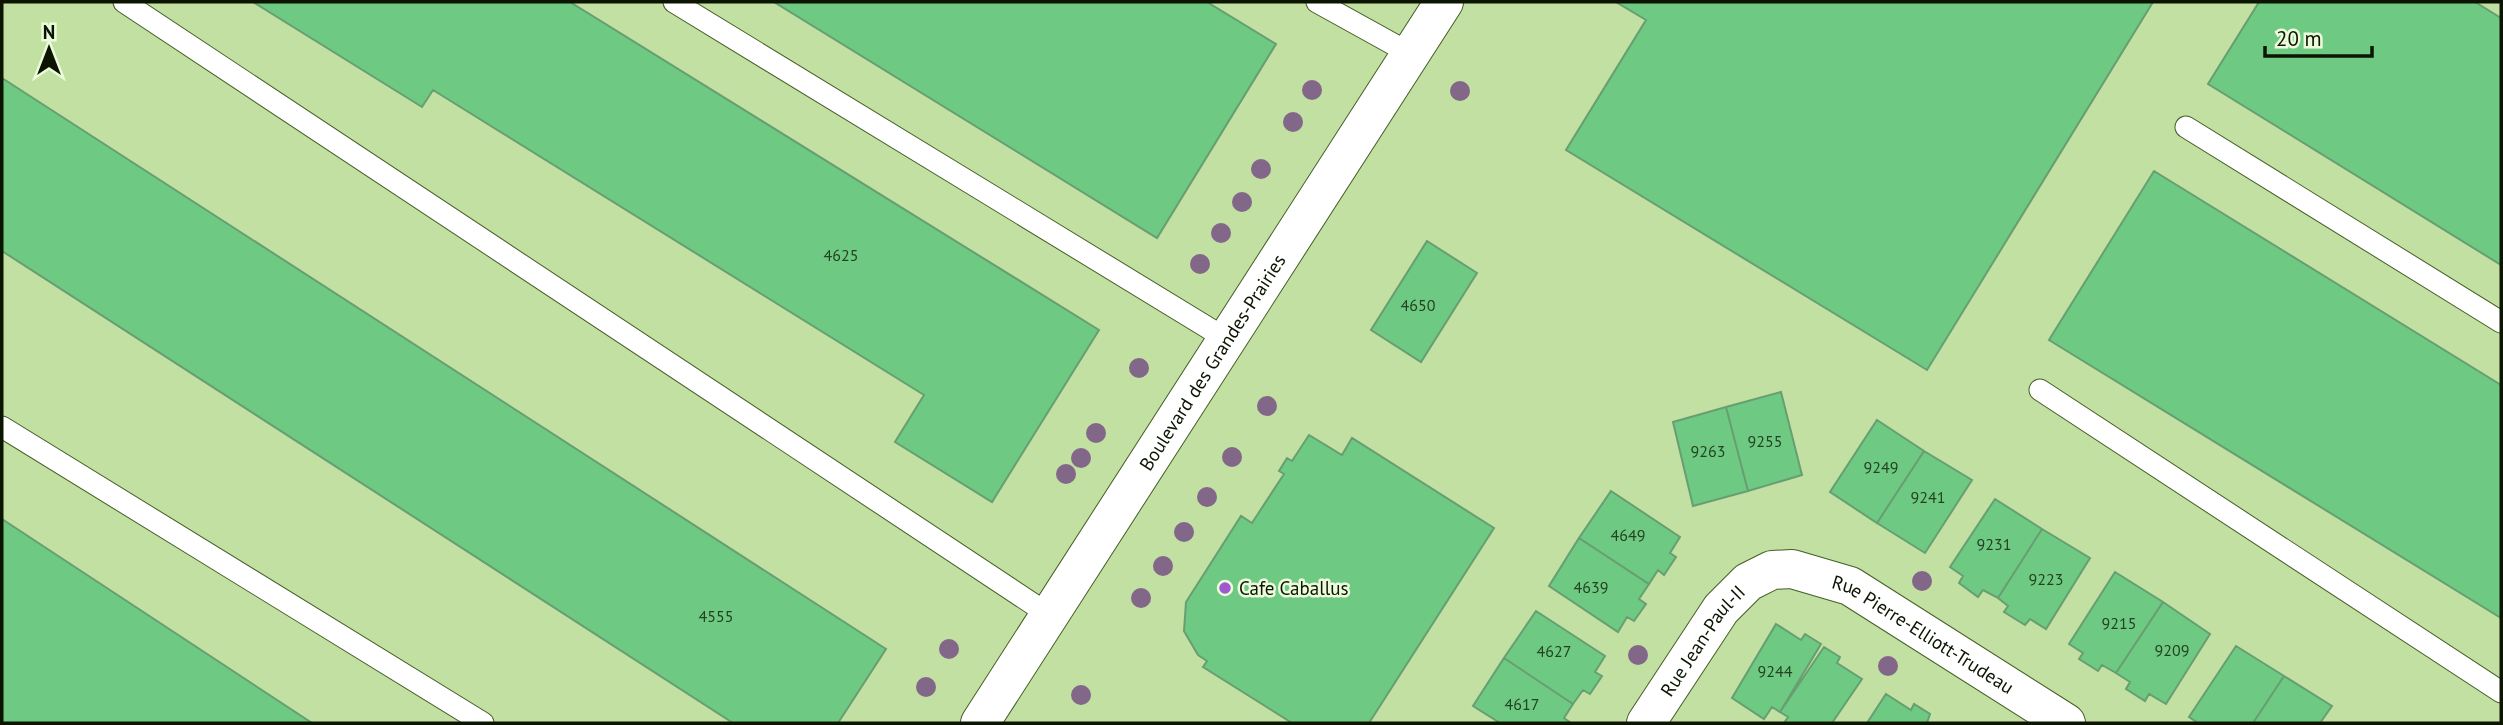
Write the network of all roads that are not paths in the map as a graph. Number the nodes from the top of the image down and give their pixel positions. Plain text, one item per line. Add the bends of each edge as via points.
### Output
1 (124, 2) edge
2 (674, 2) edge
3 (1317, 2) edge
4 (1444, 2) edge
5 (1411, 54) junction
6 (2186, 127) dead end
7 (2501, 322) edge
8 (1228, 340) junction
9 (2040, 390) dead end
10 (2, 427) edge
11 (1772, 570) joint
12 (1051, 616) junction
13 (2501, 692) edge
14 (483, 723) edge
15 (980, 723) edge
16 (1646, 723) edge
17 (2066, 723) edge

1 - 12 lane
2 - 8 lane
3 - 5 lane
4 - 5 main road, Boulevard des Grandes-Prairies
5 - 8 main road, Boulevard des Grandes-Prairies
6 - 7 lane
8 - 12 main road, Boulevard des Grandes-Prairies
9 - 13 lane
10 - 14 lane
11 - 16 main road, Rue Jean-Paul-II via 1748,582 1721,609
11 - 17 main road, Rue Pierre-Elliott-Trudeau via 1792,569 1850,586
12 - 15 main road, Boulevard des Grandes-Prairies

